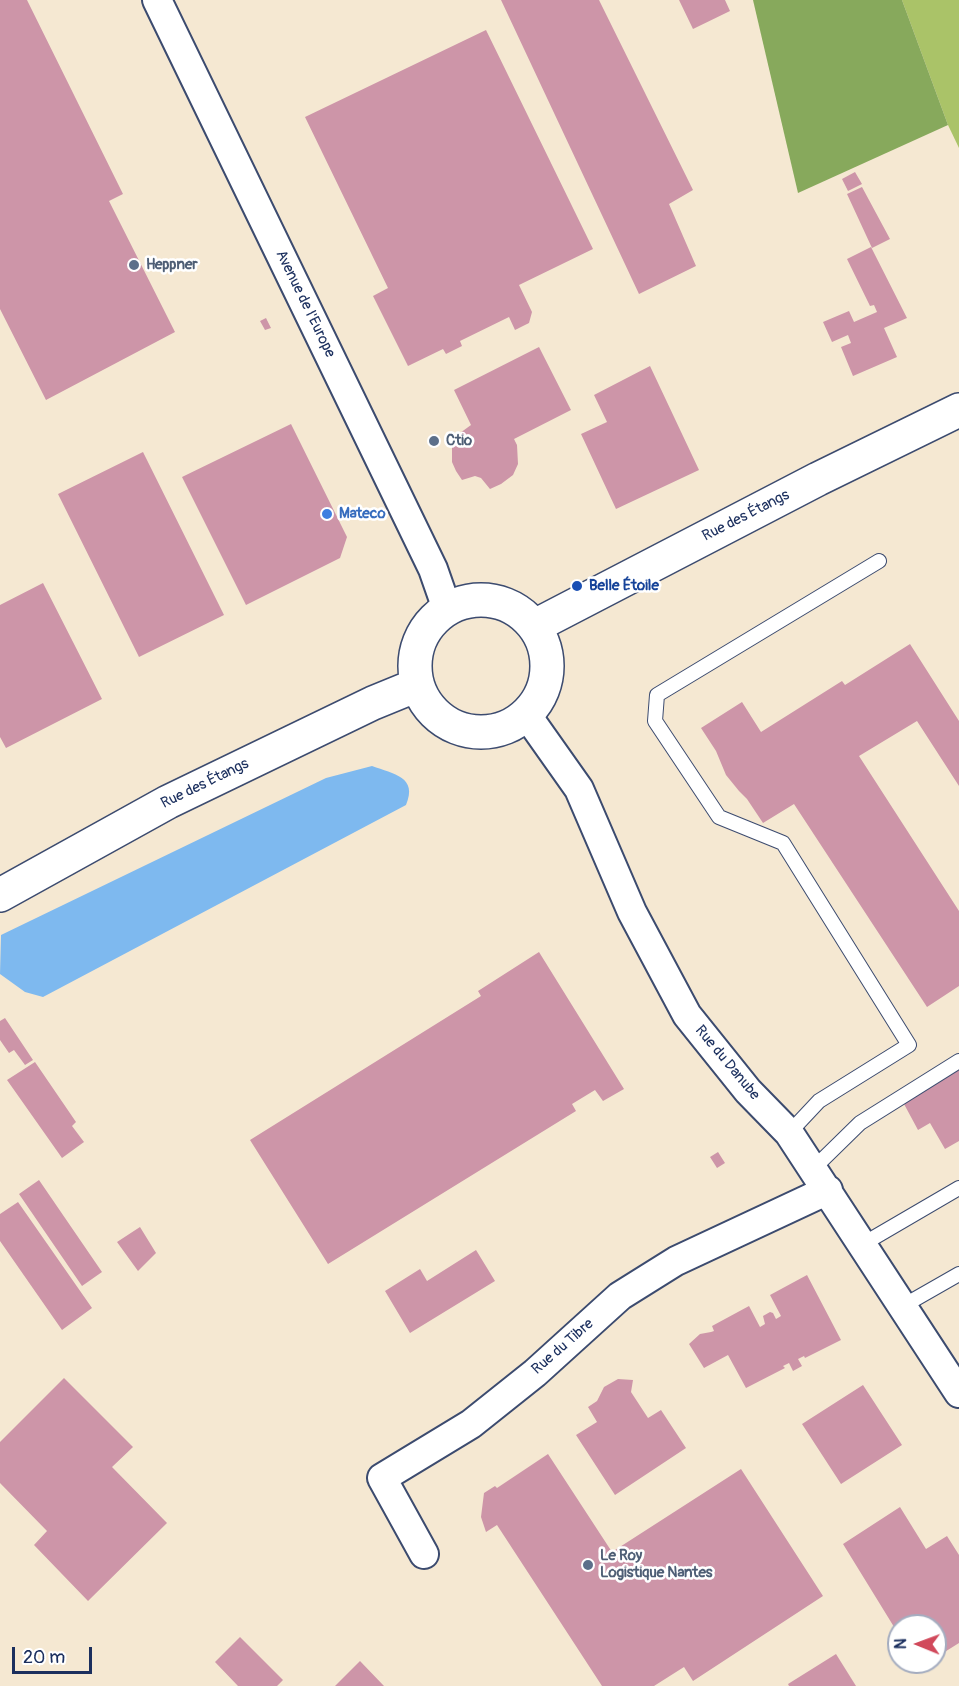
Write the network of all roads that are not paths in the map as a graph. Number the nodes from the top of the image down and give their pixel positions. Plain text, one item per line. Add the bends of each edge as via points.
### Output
1 (157, 0) edge
2 (959, 410) edge
3 (879, 561) dead end
4 (447, 609) junction
5 (535, 626) junction
6 (417, 685) junction
7 (526, 714) junction
8 (0, 894) edge
9 (959, 1061) edge
10 (789, 1133) junction
11 (821, 1180) junction
12 (959, 1188) edge
13 (863, 1244) junction
14 (959, 1274) edge
15 (903, 1306) junction
16 (959, 1393) edge
17 (424, 1554) dead end

1 - 4 street, Avenue de l'Europe via 433,569
2 - 5 main road, Rue des Étangs
3 - 10 lane via 657,695 655,721 719,817 783,843 909,1045 819,1101
4 - 5 main road via 465,600 490,599 514,607
4 - 6 main road via 426,627 416,648
5 - 7 main road via 548,659 547,679 541,697
6 - 7 main road via 431,710 448,724 469,732 491,732 511,726
6 - 8 main road, Rue des Étangs via 168,802
7 - 10 street, Rue du Danube via 579,789 632,912 687,1015 748,1091
9 - 11 lane via 860,1123
10 - 11 street, Rue du Danube
11 - 13 street, Rue du Danube
11 - 17 street, Rue du Tibre via 813,1199 676,1261 620,1296 535,1373 471,1424 382,1478
12 - 13 lane
13 - 15 street, Rue du Danube
14 - 15 lane
15 - 16 street, Rue du Danube

